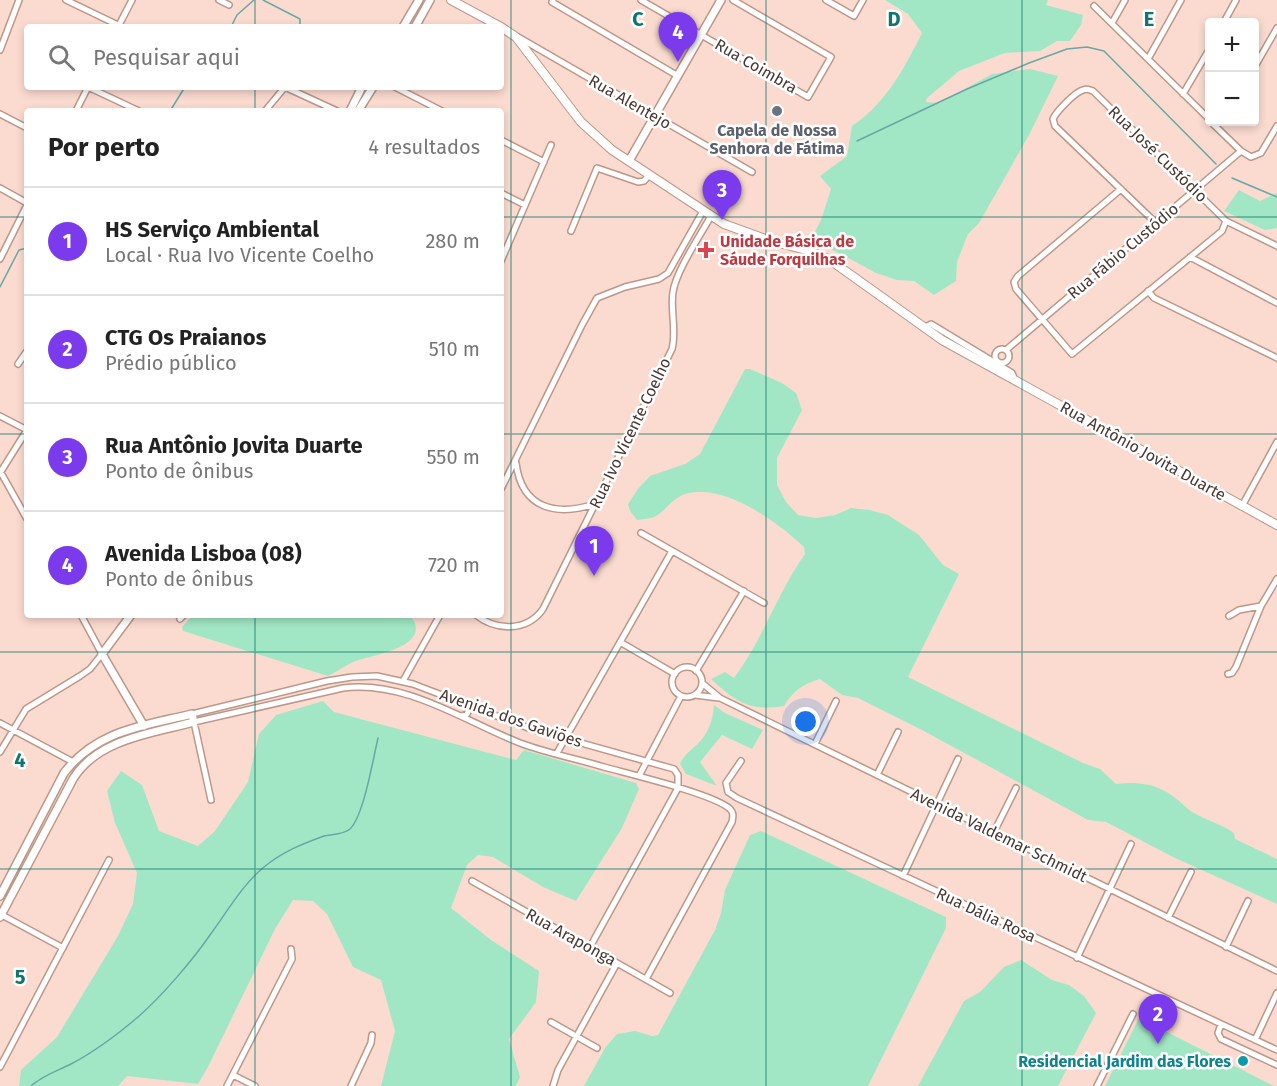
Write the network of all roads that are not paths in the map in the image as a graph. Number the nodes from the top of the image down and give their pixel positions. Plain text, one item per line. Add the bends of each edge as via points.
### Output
1 (19, 0) edge
2 (66, 0) edge
3 (132, 0) edge
4 (219, 0) edge
5 (419, 0) edge
6 (430, 0) edge
7 (451, 0) edge
8 (641, 0) edge
9 (721, 0) edge
10 (733, 0) edge
11 (826, 0) edge
12 (863, 0) edge
13 (1125, 0) edge
14 (1181, 0) edge
15 (1236, 0) edge
16 (552, 1) edge
17 (229, 5) dead end
18 (1094, 6) dead end
19 (1226, 18) edge
20 (1112, 23) junction
21 (116, 24) edge
22 (121, 24) edge
23 (405, 24) edge
24 (417, 24) edge
25 (494, 24) edge
26 (1277, 28) edge
27 (504, 29) edge
28 (509, 32) junction
29 (701, 35) junction
30 (0, 50) edge
31 (547, 54) junction
32 (1205, 55) edge
33 (1148, 59) junction
34 (1259, 59) edge
35 (539, 66) junction
36 (678, 76) junction
37 (86, 90) edge
38 (94, 90) edge
39 (283, 90) edge
40 (292, 90) edge
41 (360, 90) edge
42 (371, 90) edge
43 (401, 90) edge
44 (1183, 94) junction
45 (78, 108) edge
46 (133, 108) edge
47 (268, 108) edge
48 (330, 108) edge
49 (352, 108) edge
50 (360, 108) edge
51 (436, 108) edge
52 (0, 114) edge
53 (655, 116) junction
54 (1205, 116) edge
55 (24, 126) edge
56 (1215, 126) edge
57 (1222, 126) edge
58 (1277, 126) edge
59 (1219, 130) junction
60 (504, 142) edge
61 (550, 145) dead end
62 (1241, 151) junction
63 (629, 161) junction
64 (544, 162) junction
65 (752, 172) dead end
66 (650, 174) junction
67 (0, 188) edge
68 (1121, 189) junction
69 (1196, 189) junction
70 (504, 194) edge
71 (24, 202) edge
72 (525, 205) junction
73 (24, 210) edge
74 (707, 214) junction
75 (1226, 221) junction
76 (1156, 223) junction
77 (571, 231) dead end
78 (1277, 246) edge
79 (504, 247) edge
80 (1190, 257) junction
81 (0, 259) edge
82 (663, 277) junction
83 (674, 285) junction
84 (1148, 291) junction
85 (1277, 303) edge
86 (1043, 319) junction
87 (924, 328) junction
88 (1006, 350) junction
89 (24, 355) edge
90 (1277, 358) edge
91 (996, 363) junction
92 (18, 364) dead end
93 (1015, 381) junction
94 (0, 416) edge
95 (24, 428) edge
96 (24, 435) edge
97 (1277, 442) edge
98 (515, 461) junction
99 (0, 472) edge
100 (504, 483) edge
101 (596, 504) junction
102 (1242, 506) junction
103 (24, 514) edge
104 (1277, 525) edge
105 (641, 533) dead end
106 (672, 550) junction
107 (1277, 579) edge
108 (744, 591) junction
109 (764, 603) dead end
110 (1262, 606) junction
111 (1229, 616) dead end
112 (83, 618) edge
113 (129, 618) edge
114 (440, 618) edge
115 (481, 618) edge
116 (620, 642) junction
117 (102, 654) junction
118 (696, 671) junction
119 (675, 674) junction
120 (1228, 674) dead end
121 (362, 676) junction
122 (403, 681) junction
123 (702, 683) junction
124 (363, 687) junction
125 (695, 695) junction
126 (681, 696) junction
127 (720, 698) junction
128 (836, 701) dead end
129 (467, 704) junction
130 (461, 716) junction
131 (193, 718) junction
132 (0, 723) edge
133 (144, 726) junction
134 (12, 730) junction
135 (898, 732) dead end
136 (565, 738) junction
137 (815, 744) junction
138 (0, 752) edge
139 (557, 753) junction
140 (958, 759) dead end
141 (741, 761) dead end
142 (73, 762) junction
143 (647, 762) junction
144 (877, 775) junction
145 (639, 776) junction
146 (678, 788) junction
147 (1016, 788) dead end
148 (211, 800) dead end
149 (936, 804) junction
150 (994, 832) junction
151 (1131, 844) dead end
152 (109, 860) dead end
153 (1191, 872) dead end
154 (903, 876) junction
155 (472, 881) dead end
156 (1109, 889) junction
157 (0, 896) edge
158 (1248, 900) dead end
159 (0, 915) edge
160 (1168, 918) junction
161 (590, 947) junction
162 (1226, 947) junction
163 (63, 948) junction
164 (291, 949) dead end
165 (1077, 958) junction
166 (617, 963) junction
167 (1277, 971) edge
168 (646, 979) junction
169 (670, 993) dead end
170 (1277, 993) edge
171 (1133, 1014) dead end
172 (551, 1022) dead end
173 (1221, 1024) junction
174 (372, 1035) dead end
175 (577, 1036) junction
176 (1255, 1040) junction
177 (597, 1048) dead end
178 (1277, 1050) edge
179 (1277, 1065) edge
180 (0, 1067) edge
181 (233, 1075) junction
182 (227, 1086) edge
183 (255, 1086) edge
184 (351, 1086) edge
185 (553, 1086) edge
186 (1097, 1086) edge

1 - 30 street
2 - 21 street
3 - 22 street
4 - 17 street
5 - 23 street
6 - 24 street
7 - 25 main road, Rua Antônio Jovita Duarte
8 - 29 street, Rua Coimbra
9 - 29 street
10 - 29 street, Rua Coimbra via 831,57 808,97
11 - 12 street via 854,16
13 - 20 street
14 - 33 street
15 - 19 street
16 - 36 street
18 - 20 street
20 - 33 street
26 - 34 street
27 - 28 main road, Rua Antônio Jovita Duarte
28 - 31 street, Rua Alentejo
28 - 35 main road, Rua Antônio Jovita Duarte
29 - 36 street
31 - 35 street via 540,58
31 - 53 street, Rua Alentejo
32 - 44 street
33 - 44 street
35 - 63 main road, Rua Antônio Jovita Duarte via 587,129
36 - 53 street
37 - 45 street
38 - 46 street
39 - 47 street
40 - 48 street
41 - 49 street
42 - 50 street
43 - 51 street
44 - 54 street
52 - 55 street
53 - 63 street
53 - 65 street, Rua Alentejo
56 - 59 street
57 - 59 street
58 - 62 street via 1257,156
59 - 62 street
60 - 64 street
61 - 64 street
62 - 69 street, Rua Fábio Custódio
63 - 66 main road, Rua Antônio Jovita Duarte
64 - 72 street
66 - 74 main road, Rua Antônio Jovita Duarte
66 - 77 street via 638,182 597,168
67 - 71 street
68 - 69 street, Rua José Custódio via 1055,126 1055,113 1087,89
68 - 76 street
68 - 86 street via 1014,282
69 - 75 street, Rua José Custódio
69 - 76 street, Rua Fábio Custódio
70 - 72 street
72 - 79 street
73 - 81 street
74 - 82 street
74 - 83 street, Rua Ivo Vicente Coelho
74 - 87 main road, Rua Antônio Jovita Duarte via 737,230 821,256
75 - 78 street
75 - 80 street via 1222,231
76 - 86 street, Rua Fábio Custódio
80 - 84 street
80 - 85 street
82 - 83 street
82 - 98 street via 597,298
83 - 101 street, Rua Ivo Vicente Coelho via 672,349
84 - 86 street via 1072,354
84 - 90 street via 1154,298
86 - 88 street, Rua Fábio Custódio
87 - 91 street via 931,324
87 - 93 main road, Rua Antônio Jovita Duarte
88 - 91 street via 996,352
88 - 91 street via 1008,359
89 - 92 street
91 - 93 street via 1012,373
93 - 102 main road, Rua Antônio Jovita Duarte
94 - 95 street
96 - 99 street
97 - 102 street
98 - 100 street
98 - 101 street via 522,484 541,505 564,510
99 - 103 street
101 - 115 street, Rua Ivo Vicente Coelho via 540,615 512,627
102 - 104 main road, Rua Antônio Jovita Duarte
105 - 106 street
106 - 108 street
106 - 116 street
107 - 110 street
108 - 109 street
108 - 118 street
110 - 111 street
110 - 120 street via 1236,667
112 - 117 street
113 - 117 street
114 - 122 street
116 - 119 street
116 - 136 street
117 - 133 street
117 - 134 street via 90,669 26,709
118 - 119 street via 682,669
118 - 123 street
119 - 126 street via 672,684
121 - 122 street, Avenida dos Gaviões
121 - 124 street via 359,681
121 - 131 street, Avenida dos Gaviões via 327,681
122 - 129 street, Avenida dos Gaviões
123 - 125 street
123 - 127 street
124 - 130 street, Avenida dos Gaviões via 394,691
124 - 131 street, Avenida dos Gaviões
125 - 126 street
125 - 127 street
126 - 143 street
127 - 137 street, Avenida Valdemar Schmidt
128 - 137 street
129 - 130 street via 466,714
129 - 136 street, Avenida dos Gaviões
130 - 139 street, Avenida dos Gaviões via 523,744
131 - 133 street
131 - 148 street
131 - 159 street via 130,739 83,765
132 - 134 street
133 - 142 street via 103,740
134 - 138 street
134 - 142 street
135 - 144 street
136 - 139 street
136 - 143 street, Avenida dos Gaviões
137 - 144 street, Avenida Valdemar Schmidt
139 - 145 street, Avenida dos Gaviões
140 - 149 street
141 - 154 street, Rua Dália Rosa via 726,783 733,796
142 - 157 street
143 - 145 street
143 - 146 street, Avenida dos Gaviões via 677,772
144 - 149 street, Avenida Valdemar Schmidt
145 - 146 street, Avenida dos Gaviões
146 - 161 street
146 - 168 street, Avenida dos Gaviões via 730,809 732,822
147 - 150 street
149 - 150 street, Avenida Valdemar Schmidt
149 - 154 street
150 - 156 street, Avenida Valdemar Schmidt
151 - 156 street
152 - 163 street
153 - 160 street
154 - 165 street, Rua Dália Rosa
155 - 161 street, Rua Araponga
156 - 160 street, Avenida Valdemar Schmidt
156 - 165 street
158 - 162 street
159 - 163 street
160 - 162 street, Avenida Valdemar Schmidt
161 - 166 street, Rua Araponga
162 - 167 street, Avenida Valdemar Schmidt
163 - 180 street
164 - 181 street via 292,959
165 - 173 street, Rua Dália Rosa
166 - 168 street, Rua Araponga
166 - 175 street
168 - 169 street, Rua Araponga
170 - 176 street
171 - 186 street
172 - 175 street
173 - 176 street, Rua Dália Rosa
173 - 179 street via 1221,1039
174 - 184 street
175 - 177 street
175 - 185 street
176 - 178 street, Rua Dália Rosa
181 - 182 street
181 - 183 street

